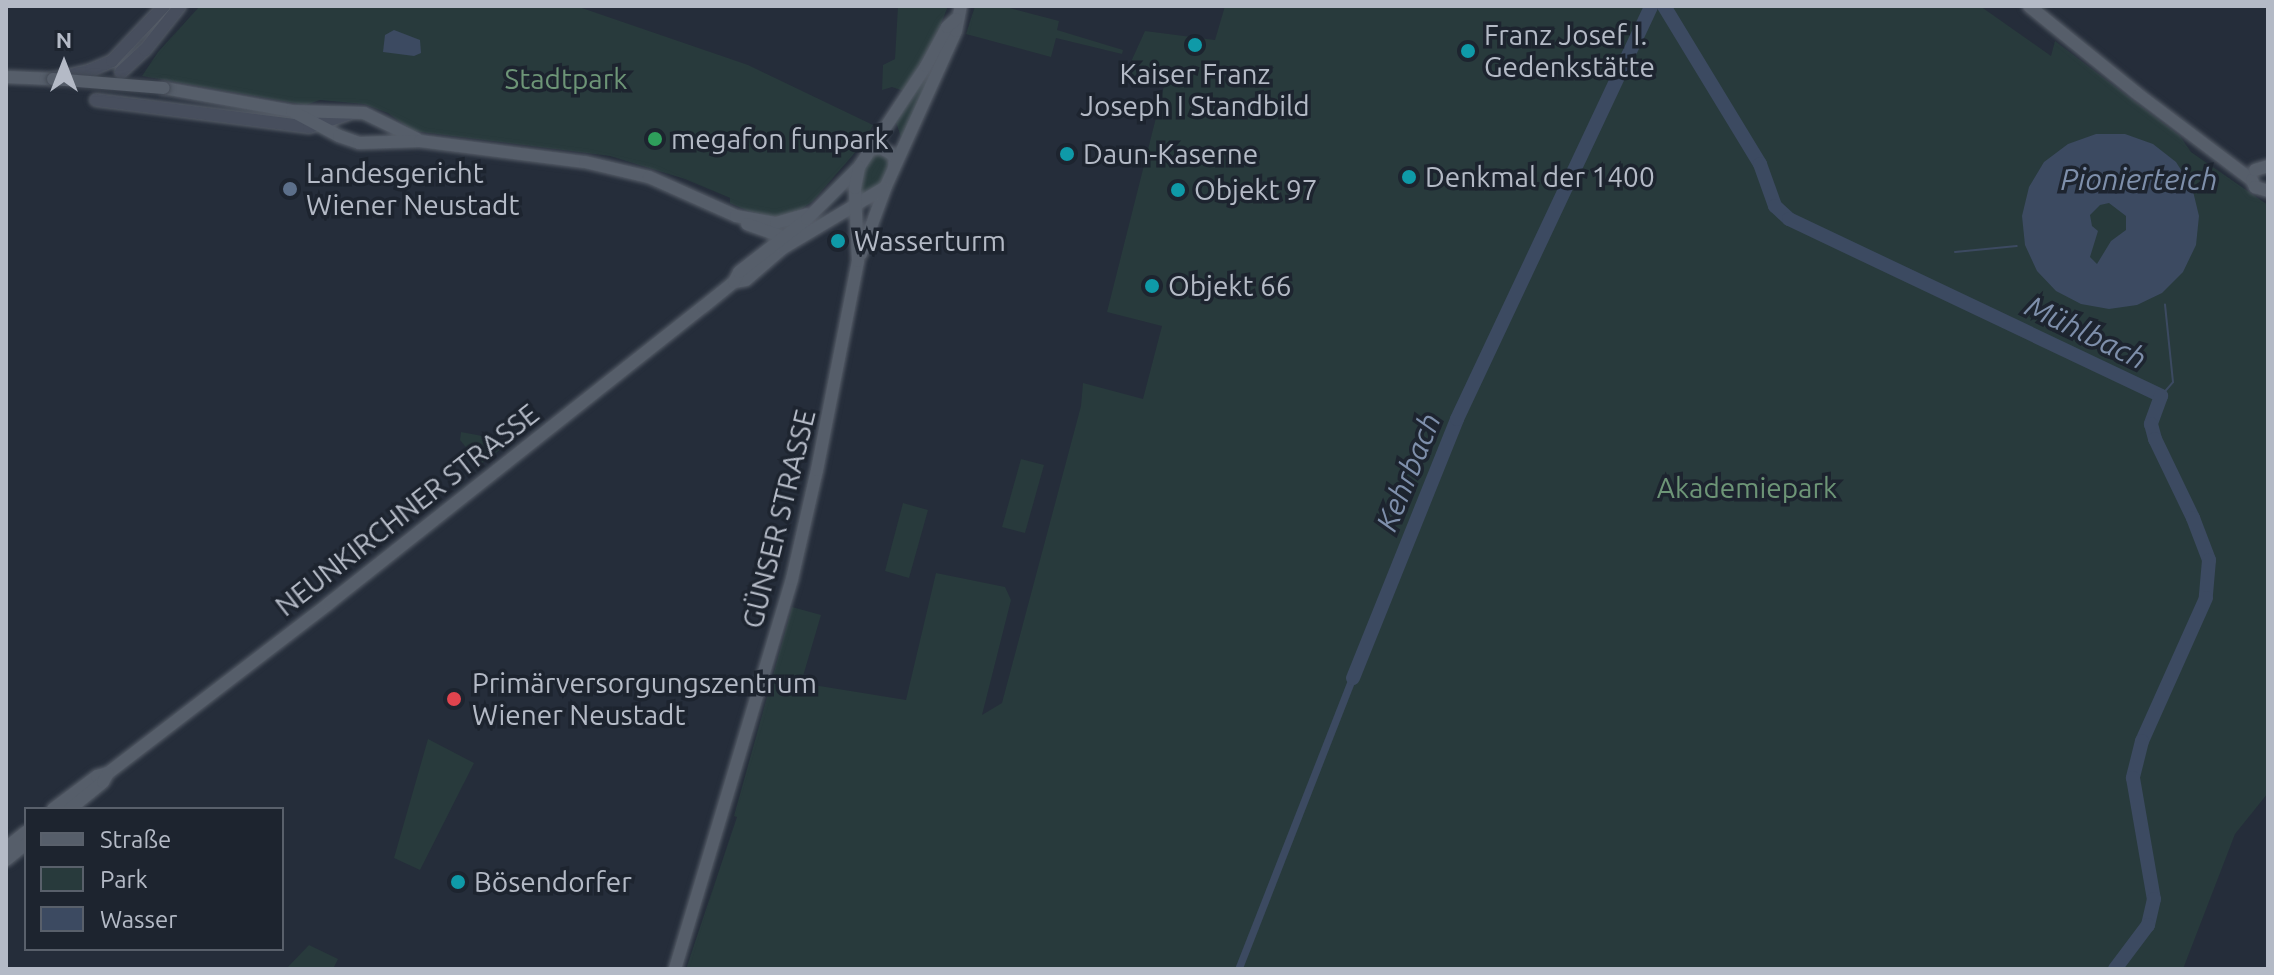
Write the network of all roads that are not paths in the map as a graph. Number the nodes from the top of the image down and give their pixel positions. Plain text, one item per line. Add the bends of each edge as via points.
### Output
1 (164, 6) edge
2 (180, 6) edge
3 (961, 6) edge
4 (2029, 6) edge
5 (956, 19) junction
6 (124, 70) junction
7 (6, 77) edge
8 (53, 79) junction
9 (141, 105) junction
10 (292, 111) junction
11 (350, 112) junction
12 (371, 115) junction
13 (320, 123) junction
14 (420, 141) junction
15 (369, 142) junction
16 (871, 149) junction
17 (859, 167) junction
18 (894, 168) junction
19 (2262, 170) edge
20 (886, 186) junction
21 (2268, 191) edge
22 (857, 205) junction
23 (813, 212) junction
24 (831, 217) junction
25 (740, 219) junction
26 (776, 223) junction
27 (857, 232) junction
28 (783, 242) junction
29 (757, 257) junction
30 (858, 261) junction
31 (734, 282) junction
32 (108, 773) junction
33 (56, 807) edge
34 (72, 807) edge
35 (24, 834) edge
36 (24, 846) edge
37 (6, 848) edge
38 (6, 860) edge
39 (675, 969) edge

1 - 8 street via 112,61
2 - 6 street
3 - 5 main road
4 - 19 main road via 2228,162
5 - 16 main road, NEUNKIRCHNER STRASSE
5 - 18 main road via 956,31
6 - 9 street
6 - 9 street via 96,100
7 - 8 main road
8 - 10 main road, bridge via 164,88
9 - 13 street via 309,127
10 - 11 main road
10 - 13 main road
11 - 12 main road
11 - 13 street
12 - 14 main road
12 - 15 main road via 376,128
13 - 15 main road via 347,140
14 - 15 main road
14 - 25 main road via 611,166 649,177
16 - 17 main road, NEUNKIRCHNER STRASSE
16 - 18 main road via 881,148 895,157
17 - 22 main road
17 - 23 main road, NEUNKIRCHNER STRASSE
18 - 20 main road
19 - 21 main road via 2259,190
20 - 22 main road
20 - 30 main road
22 - 24 main road
22 - 27 main road
23 - 26 main road
23 - 28 main road, NEUNKIRCHNER STRASSE
24 - 27 main road via 850,222
24 - 28 main road
25 - 26 main road
25 - 28 main road
25 - 29 main road via 760,243
26 - 28 main road
27 - 30 main road
28 - 29 main road, NEUNKIRCHNER STRASSE
28 - 31 main road, NEUNKIRCHNER STRASSE via 746,280
29 - 31 main road, NEUNKIRCHNER STRASSE
30 - 39 main road, GÜNSER STRASSE via 835,393 792,579
31 - 32 main road, NEUNKIRCHNER STRASSE
32 - 33 main road, NEUNKIRCHNER STRASSE
32 - 34 main road, NEUNKIRCHNER STRASSE
35 - 37 main road
36 - 38 main road

